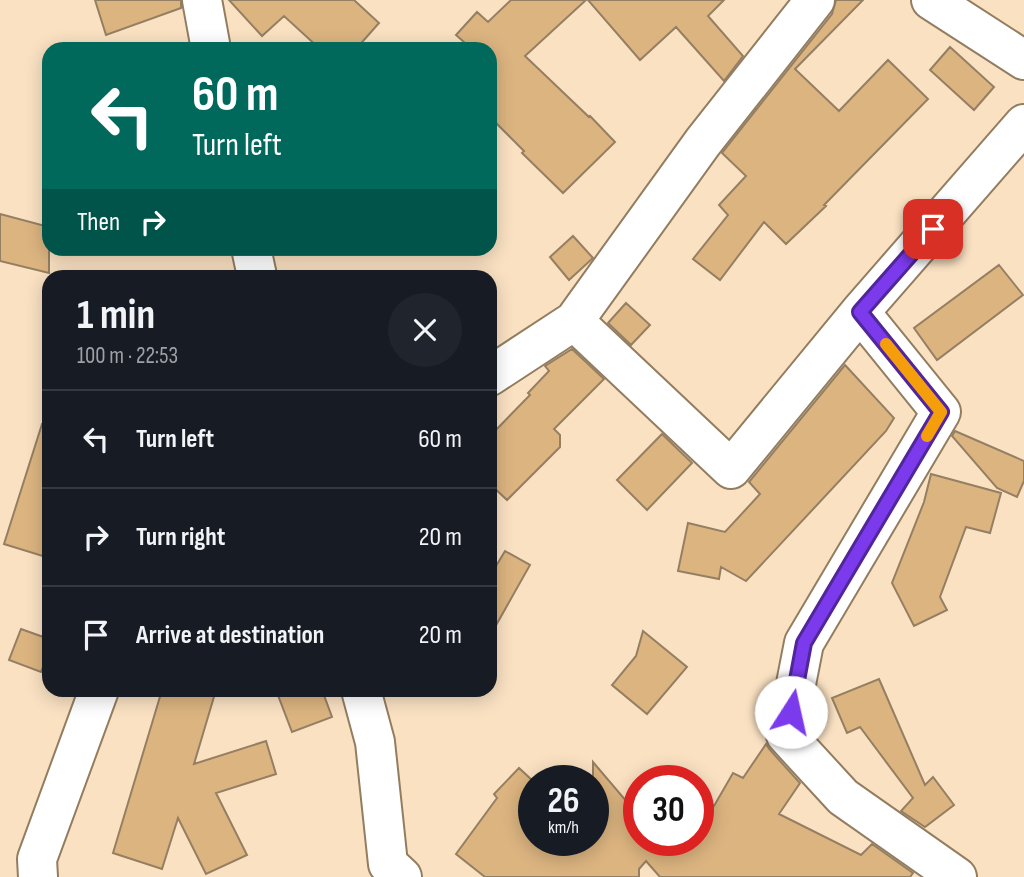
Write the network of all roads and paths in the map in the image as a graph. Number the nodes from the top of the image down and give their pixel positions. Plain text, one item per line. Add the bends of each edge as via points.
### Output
1 (815, 0) edge
2 (931, 0) edge
3 (202, 1) edge
4 (210, 42) edge
5 (1024, 60) edge
6 (1024, 124) edge
7 (860, 312) junction
8 (574, 321) junction
9 (497, 371) edge
10 (96, 697) edge
11 (363, 697) edge
12 (38, 877) edge
13 (402, 877) edge
14 (957, 877) edge

1 - 8 street via 703,142
2 - 5 street
3 - 4 street
6 - 7 street
7 - 8 street via 732,468
7 - 14 street via 941,412 804,643 786,735 843,797
8 - 9 street
10 - 12 street via 37,859
11 - 13 street via 374,742 388,864

